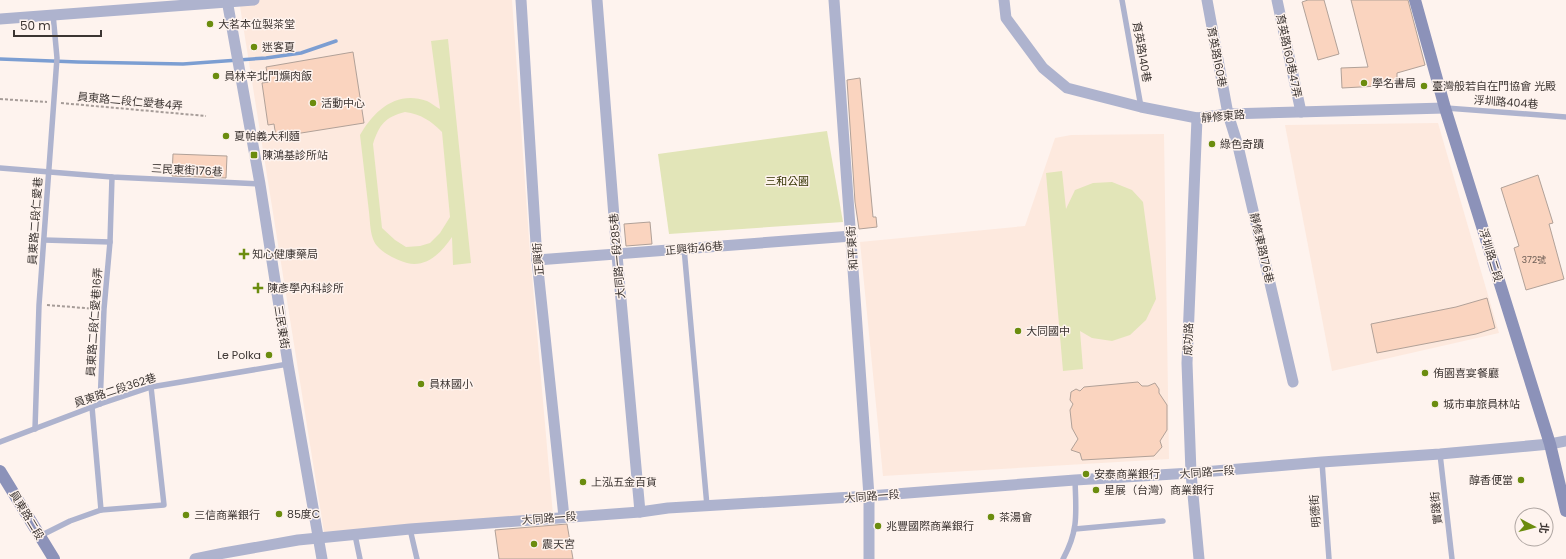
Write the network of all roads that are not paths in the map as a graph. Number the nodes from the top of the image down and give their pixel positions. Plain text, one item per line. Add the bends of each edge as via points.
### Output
1 (254, 0) edge
2 (520, 0) edge
3 (596, 0) edge
4 (834, 0) edge
5 (1004, 0) edge
6 (1122, 0) edge
7 (1207, 0) edge
8 (1277, 0) edge
9 (1415, 0) edge
10 (227, 1) edge
11 (53, 14) junction
12 (0, 19) edge
13 (1141, 107) junction
14 (1445, 108) junction
15 (1301, 112) junction
16 (1228, 114) junction
17 (1566, 117) edge
18 (1197, 118) junction
19 (0, 168) edge
20 (49, 172) junction
21 (112, 177) junction
22 (260, 184) junction
23 (852, 236) junction
24 (44, 240) junction
25 (110, 242) junction
26 (684, 248) junction
27 (617, 255) junction
28 (537, 260) junction
29 (288, 364) junction
30 (1292, 382) dead end
31 (151, 387) junction
32 (100, 404) junction
33 (92, 407) junction
34 (34, 429) junction
35 (1566, 440) edge
36 (0, 442) edge
37 (1550, 444) junction
38 (1440, 454) junction
39 (1322, 462) junction
40 (0, 471) edge
41 (1191, 473) junction
42 (1075, 480) junction
43 (4, 483) edge
44 (869, 496) junction
45 (707, 506) junction
46 (101, 510) junction
47 (1566, 511) edge
48 (640, 512) junction
49 (564, 517) junction
50 (1163, 521) dead end
51 (410, 529) junction
52 (1075, 529) junction
53 (354, 535) junction
54 (40, 536) junction
55 (318, 539) junction
56 (1068, 549) junction
57 (224, 556) edge
58 (54, 559) edge
59 (195, 559) edge
60 (322, 559) edge
61 (360, 559) edge
62 (417, 559) edge
63 (869, 559) edge
64 (1063, 559) edge
65 (1069, 559) edge
66 (1199, 559) edge
67 (1329, 559) edge
68 (1452, 559) edge

1 - 10 street
2 - 28 street, 正興街
3 - 27 street, 大同路一段285巷
4 - 23 street, 和平東街
5 - 13 street, 靜修東路 via 1006,18 1043,68 1068,88
6 - 13 lane, 育英路140巷
7 - 16 street, 育英路160巷
8 - 15 street, 育英路160巷47弄
9 - 14 street, 浮圳路二段
10 - 11 street
10 - 22 street, 三民東街
11 - 12 street
11 - 20 lane, 員東路二段仁愛巷 via 57,58
13 - 18 street, 靜修東路
14 - 15 street, 靜修東路
14 - 17 lane, 浮圳路404巷
14 - 37 street, 浮圳路二段
15 - 16 street, 靜修東路
16 - 18 street, 靜修東路
16 - 30 street, 靜修東路176巷 via 1238,146
18 - 41 street, 成功路 via 1187,363
19 - 20 lane, 三民東街176巷
20 - 21 lane, 三民東街176巷
20 - 24 lane, 員東路二段仁愛巷
21 - 22 lane, 三民東街176巷
21 - 25 lane, 員東路二段仁愛巷16弄
22 - 29 street, 三民東街
23 - 26 street, 正興街46巷
23 - 44 street, 和平東街
24 - 25 lane
24 - 34 lane, 員東路二段仁愛巷
25 - 32 lane, 員東路二段仁愛巷16弄
26 - 27 street, 正興街46巷
26 - 45 lane
27 - 28 street, 正興街46巷
27 - 48 street, 大同路一段285巷
28 - 49 street, 正興街
29 - 31 lane, 員東路二段362巷
29 - 55 street, 三民東街
31 - 32 lane, 員東路二段362巷
31 - 46 lane via 164,504
32 - 33 lane, 員東路二段362巷
33 - 34 lane, 員東路二段362巷
33 - 46 lane
34 - 36 lane, 員東路二段362巷
35 - 37 street, 大同路一段
37 - 38 street, 大同路一段
37 - 47 street, 浮圳路二段
38 - 39 street, 大同路一段
38 - 68 lane, 實踐街
39 - 41 street, 大同路一段
39 - 67 lane, 明德街
40 - 43 street, 員東路二段
41 - 42 street, 大同路一段
41 - 66 street, 成功路
42 - 44 street, 大同路一段
42 - 52 lane
43 - 54 street, 員東路二段
44 - 45 street, 大同路一段
44 - 63 street, 和平東街
45 - 48 street, 大同路一段
46 - 54 lane via 70,521
48 - 49 street, 大同路一段
49 - 51 street, 大同路一段
50 - 52 lane
51 - 53 street, 大同路一段
51 - 62 lane
52 - 56 lane
53 - 55 street, 大同路一段
53 - 61 lane
54 - 58 street, 員東路二段
55 - 57 street, 大同路一段 via 298,540
55 - 60 street, 三民東街
56 - 64 lane
56 - 65 lane
57 - 59 street, 大同路一段

